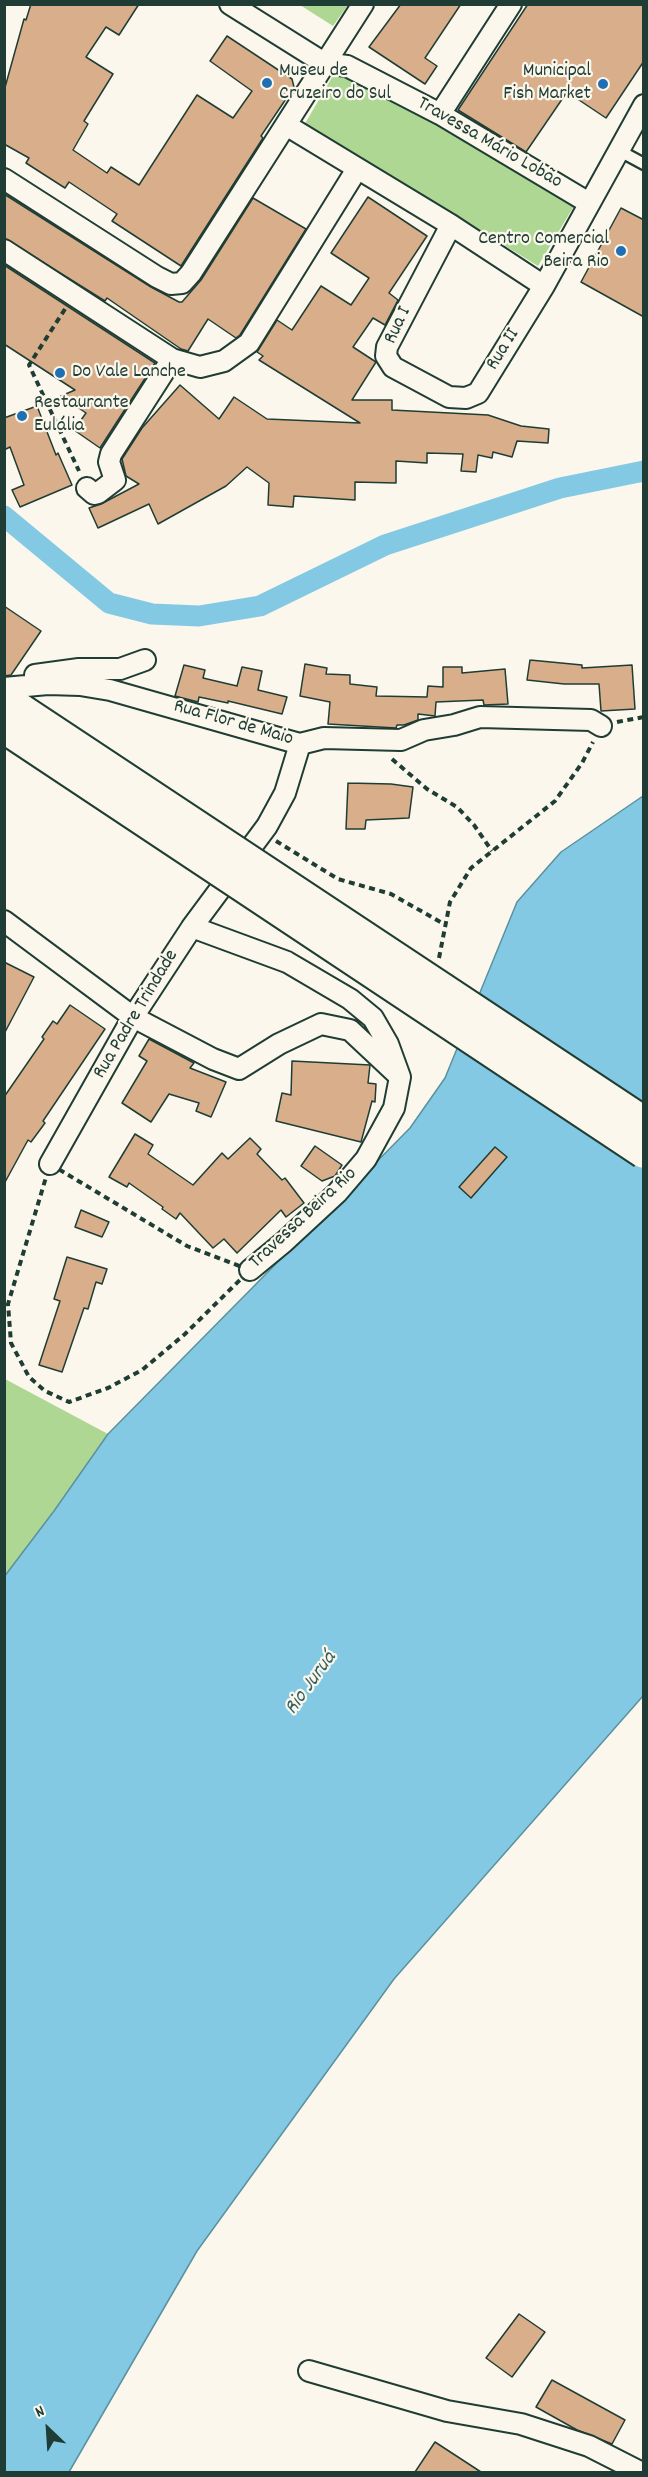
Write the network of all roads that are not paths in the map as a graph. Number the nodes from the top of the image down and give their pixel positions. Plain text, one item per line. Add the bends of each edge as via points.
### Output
1 (230, 4) edge
2 (363, 4) edge
3 (511, 4) edge
4 (324, 63) junction
5 (644, 105) edge
6 (440, 114) junction
7 (286, 125) junction
8 (618, 150) junction
9 (644, 164) edge
10 (357, 169) junction
11 (4, 179) edge
12 (589, 203) junction
13 (451, 225) junction
14 (4, 250) edge
15 (544, 286) junction
16 (172, 359) junction
17 (454, 398) joint
18 (87, 488) road end
19 (145, 660) dead end
20 (11, 707) edge
21 (601, 726) road end
22 (300, 744) junction
23 (4, 921) edge
24 (192, 927) junction
25 (133, 1017) junction
26 (400, 1077) junction
27 (644, 1123) edge
28 (644, 1152) edge
29 (50, 1164) road end
30 (250, 1270) road end
31 (309, 2371) dead end
32 (640, 2472) edge

1 - 4 street, Travessa Mário Lobão
2 - 4 street
3 - 6 street
4 - 6 street, Travessa Mário Lobão via 347,66
4 - 7 street
5 - 8 street, Rua II
6 - 12 street, Travessa Mário Lobão
7 - 10 street
7 - 11 street via 182,282 171,284 157,277
8 - 9 lane
8 - 12 street, Rua II
10 - 13 street
10 - 16 street via 249,343 224,361 200,367
12 - 15 street, Rua II
13 - 15 street
13 - 17 street, Rua I via 387,347 386,356 393,367
14 - 16 street
15 - 17 street, Rua II via 478,393
16 - 18 street via 111,454 109,462 115,480 98,493
19 - 20 street via 120,669 38,673
20 - 22 street, Rua Flor de Maio via 80,685
20 - 27 main road, bridge
20 - 28 main road, bridge
21 - 22 street, Rua Flor de Maio via 591,720 480,717 424,730 401,740 324,738
22 - 24 street, Rua Padre Trindade via 285,792 262,834
23 - 25 street
24 - 25 street, Rua Padre Trindade
24 - 26 street via 287,962 350,999 373,1018
25 - 26 street via 239,1069 321,1024 350,1030
25 - 29 street, Rua Padre Trindade
26 - 30 street, Travessa Beira Rio via 394,1108 366,1159 337,1193
31 - 32 street via 447,2411 521,2424 589,2446

